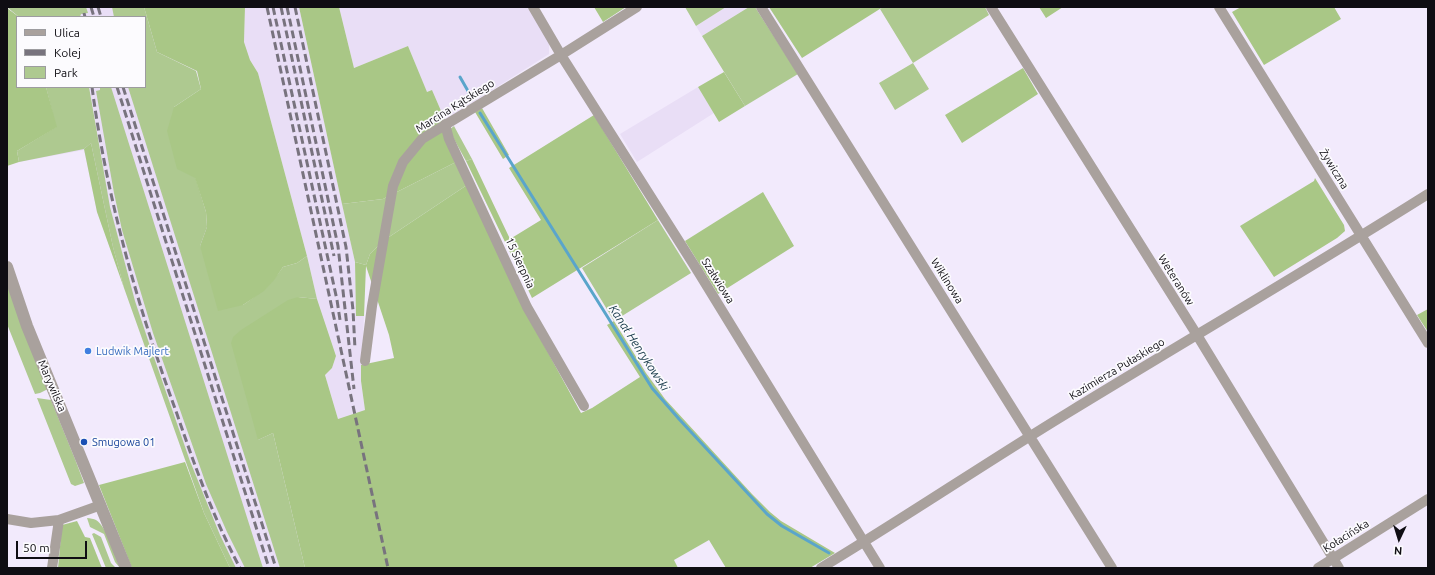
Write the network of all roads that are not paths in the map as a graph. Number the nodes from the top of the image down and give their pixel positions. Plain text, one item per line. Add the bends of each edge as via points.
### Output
1 (533, 7) edge
2 (637, 7) edge
3 (761, 7) edge
4 (991, 7) edge
5 (1219, 7) edge
6 (561, 55) junction
7 (446, 124) junction
8 (1428, 194) edge
9 (1361, 236) junction
10 (7, 267) edge
11 (1197, 335) junction
12 (1428, 343) edge
13 (365, 361) dead end
14 (584, 406) dead end
15 (1030, 437) junction
16 (1428, 499) edge
17 (101, 505) junction
18 (7, 519) edge
19 (59, 520) junction
20 (864, 542) junction
21 (1333, 559) junction
22 (52, 568) edge
23 (126, 568) edge
24 (820, 568) edge
25 (880, 568) edge
26 (1112, 568) edge
27 (1318, 568) edge
28 (1339, 568) edge

1 - 6 street, Szałwiowa
2 - 6 street, Marcina Kątskiego
3 - 15 street, Wiklinowa
4 - 11 street, Weteranów
5 - 9 street, Żywiczna
6 - 7 street, Marcina Kątskiego
6 - 20 street, Szałwiowa
7 - 13 street, Marcina Kątskiego via 422,138 403,162 393,186
7 - 14 street, 15 Sierpnia via 449,139 527,307
8 - 9 street, Kazimierza Pułaskiego
9 - 11 street, Kazimierza Pułaskiego
9 - 12 street, Żywiczna
10 - 17 street, Marywilska via 27,326
11 - 15 street, Kazimierza Pułaskiego
11 - 21 street, Weteranów
15 - 20 street, Kazimierza Pułaskiego
15 - 26 street, Wiklinowa
16 - 21 street, Kołacińska
17 - 19 street
17 - 23 street, Marywilska
18 - 19 street via 31,523
19 - 22 street
20 - 24 street, Kazimierza Pułaskiego
20 - 25 street, Szałwiowa
21 - 27 street, Kołacińska
21 - 28 street, Weteranów

